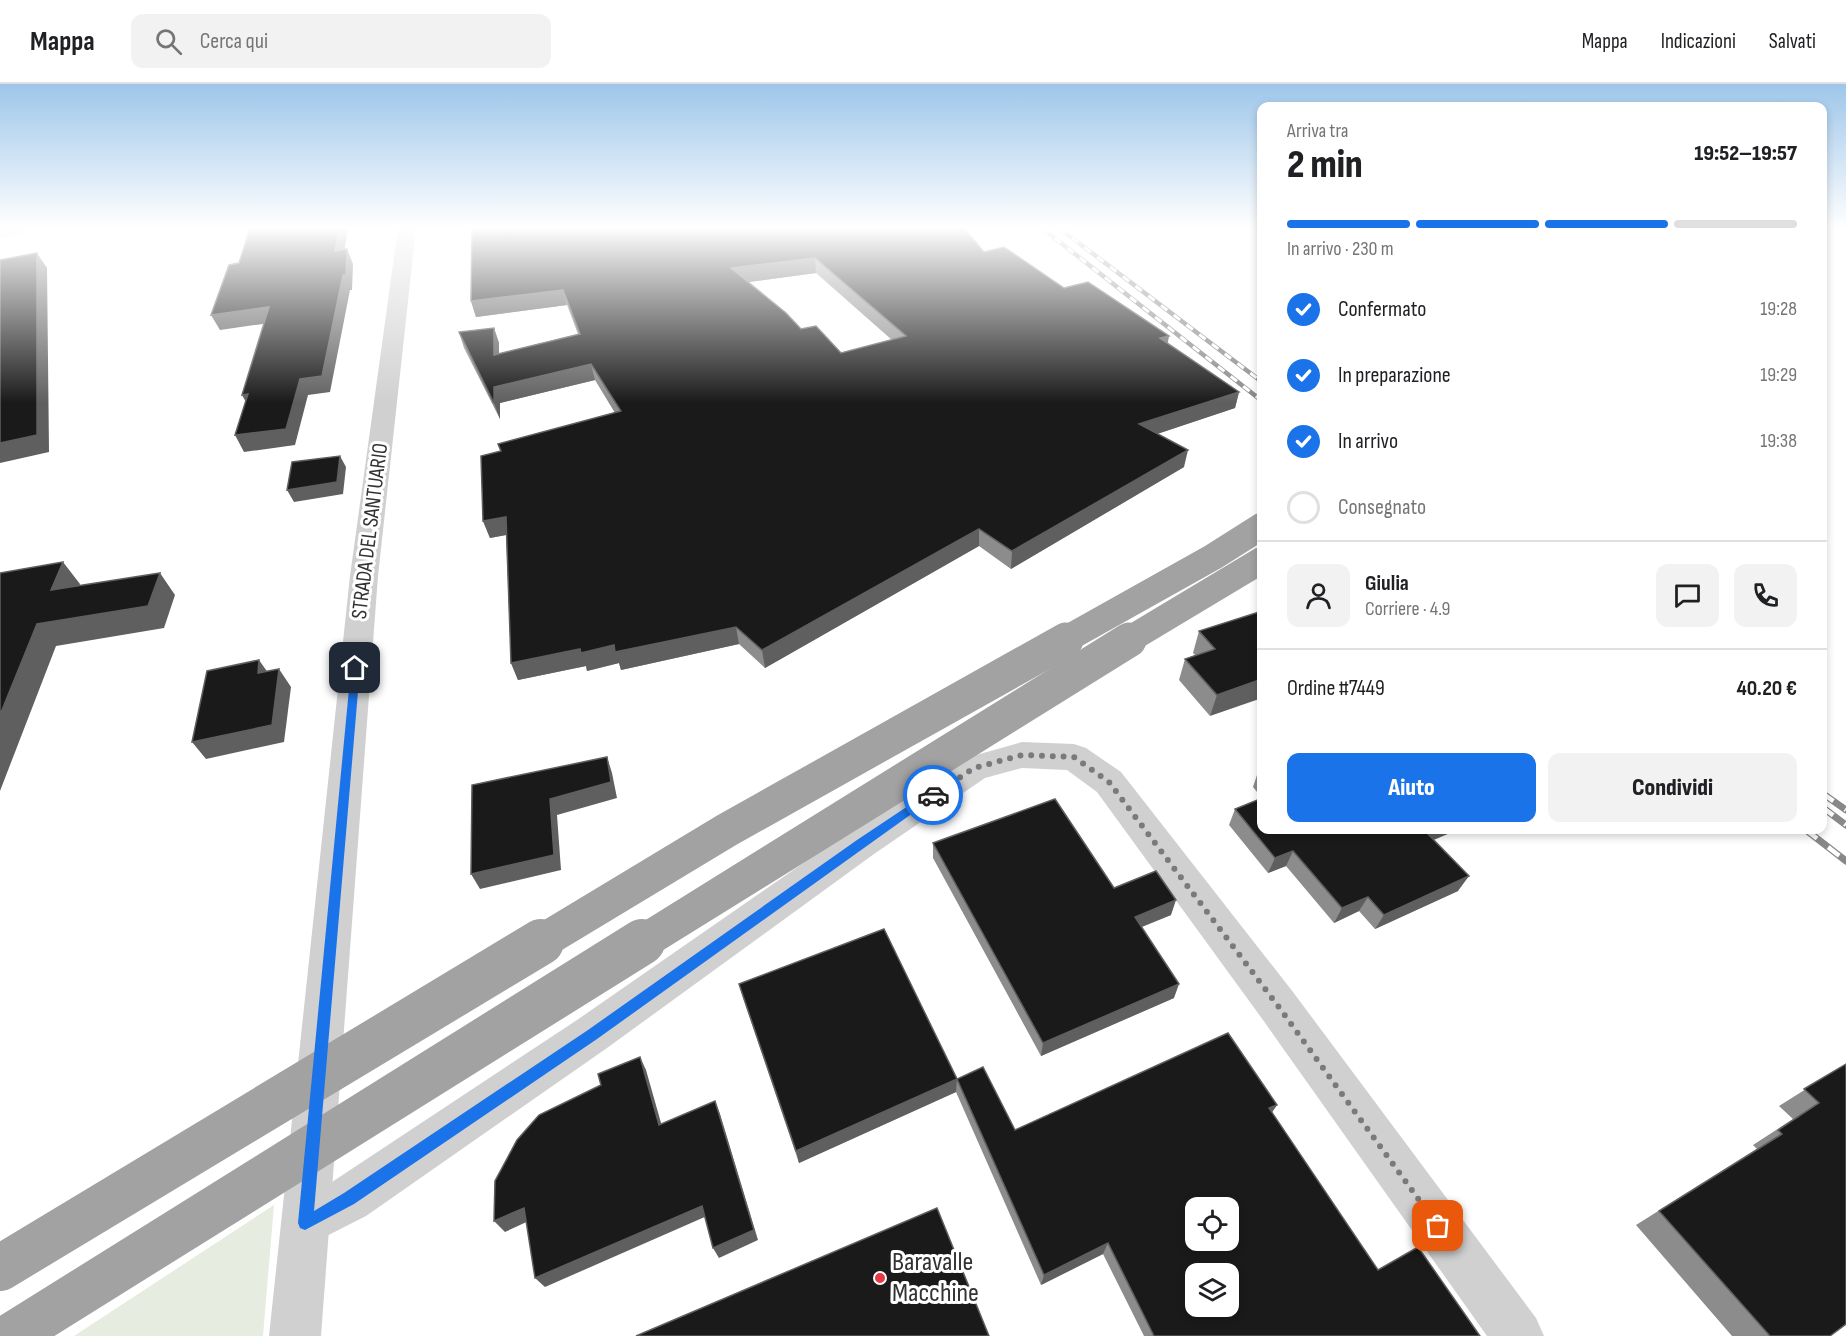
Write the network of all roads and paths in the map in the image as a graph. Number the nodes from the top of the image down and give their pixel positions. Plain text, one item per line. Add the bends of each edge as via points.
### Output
1 (400, 286) edge
2 (1257, 529) edge
3 (1257, 563) edge
4 (305, 1223) junction
5 (0, 1268) edge
6 (11, 1336) edge
7 (295, 1336) edge
8 (1518, 1336) edge

1 - 4 street, STRADA DEL SANTUARIO via 364,576
2 - 5 highway, bridge via 727,830
3 - 6 highway, bridge via 1057,683
4 - 7 street, STRADA DEL SANTUARIO
4 - 8 street via 349,1198 592,1034 861,843 974,768 1022,755 1074,757 1109,782

